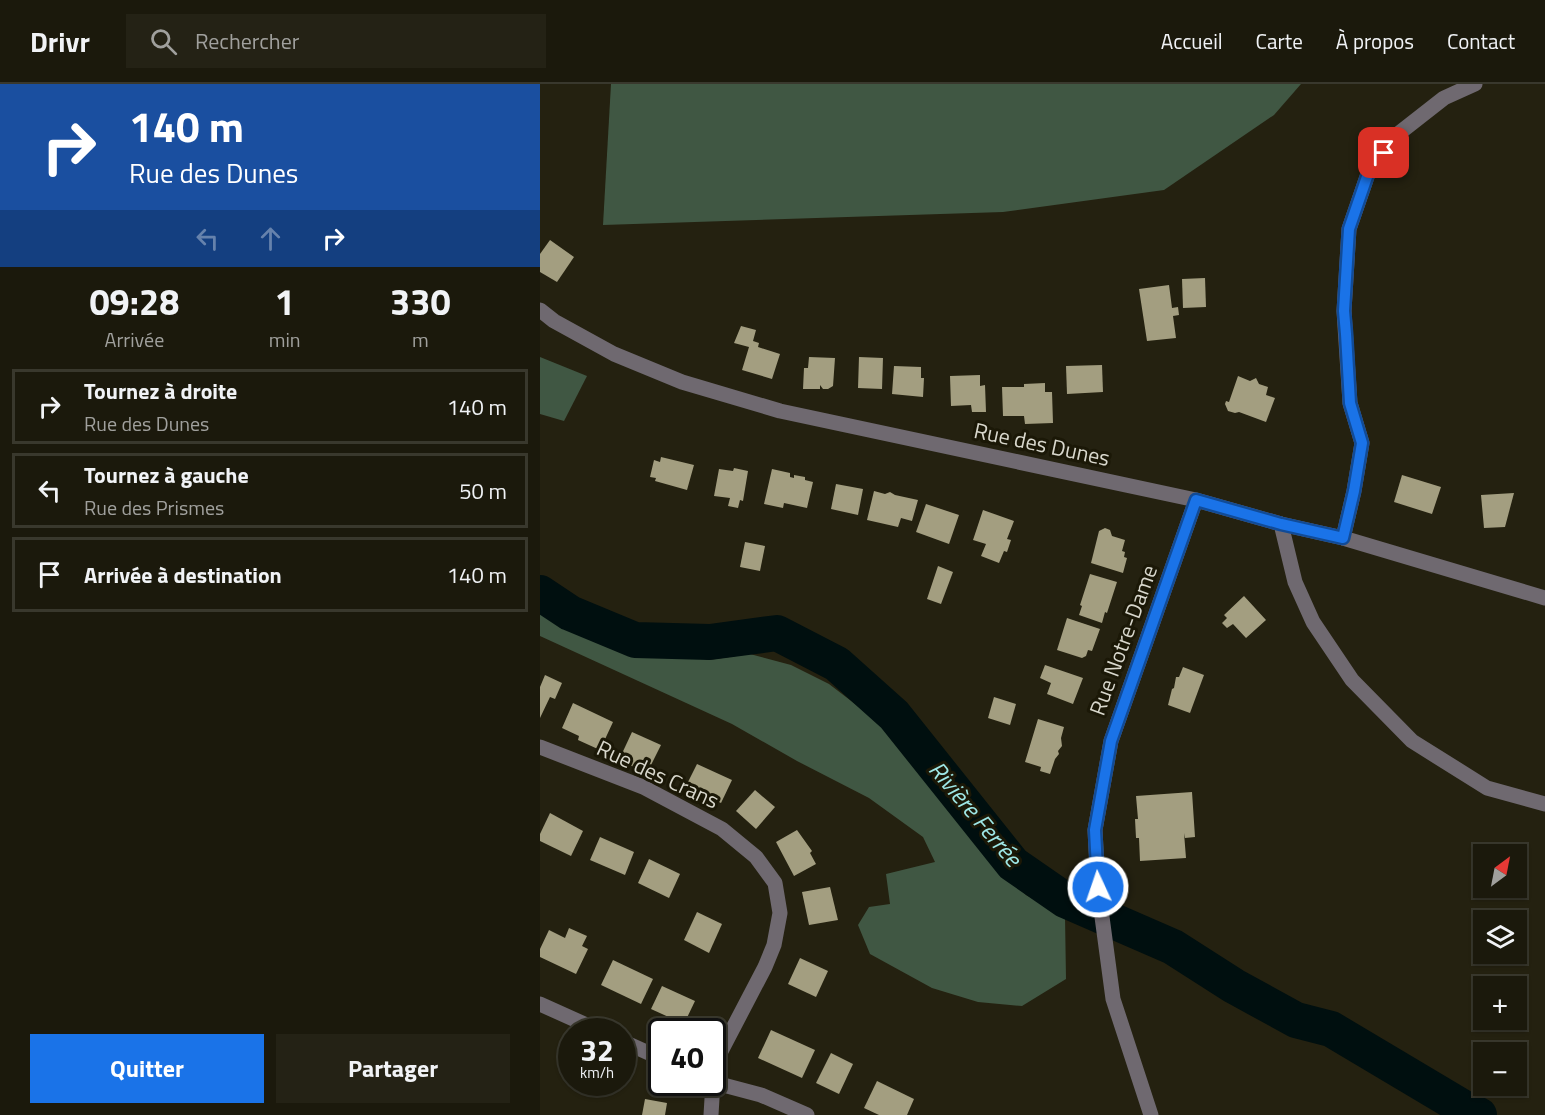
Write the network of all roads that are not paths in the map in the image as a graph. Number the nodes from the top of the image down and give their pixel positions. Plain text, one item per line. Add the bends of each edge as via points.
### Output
1 (1475, 84) edge
2 (540, 310) edge
3 (1196, 500) junction
4 (1281, 524) junction
5 (1343, 538) junction
6 (1545, 598) edge
7 (540, 747) edge
8 (1545, 804) edge
9 (540, 1004) edge
10 (571, 1018) edge
11 (726, 1042) edge
12 (726, 1086) edge
13 (712, 1096) edge
14 (711, 1115) edge
15 (807, 1115) edge
16 (1151, 1115) edge

1 - 5 street via 1444,98 1398,134 1369,171 1349,229 1344,311 1350,403 1362,443
2 - 3 street, Rue des Dunes via 615,354 682,382 780,411
3 - 4 street, Rue des Dunes
3 - 16 street, Rue Notre-Dame via 1111,741 1095,830 1098,887 1113,999
4 - 5 street, Rue des Dunes
4 - 8 street via 1295,582 1313,622 1352,680 1412,741 1487,788
5 - 6 street, Rue des Dunes
7 - 11 street, Rue des Crans via 643,787 722,829 756,857 775,884 780,913 774,945
9 - 10 street
12 - 15 street via 761,1095
13 - 14 street, Rue des Crans

